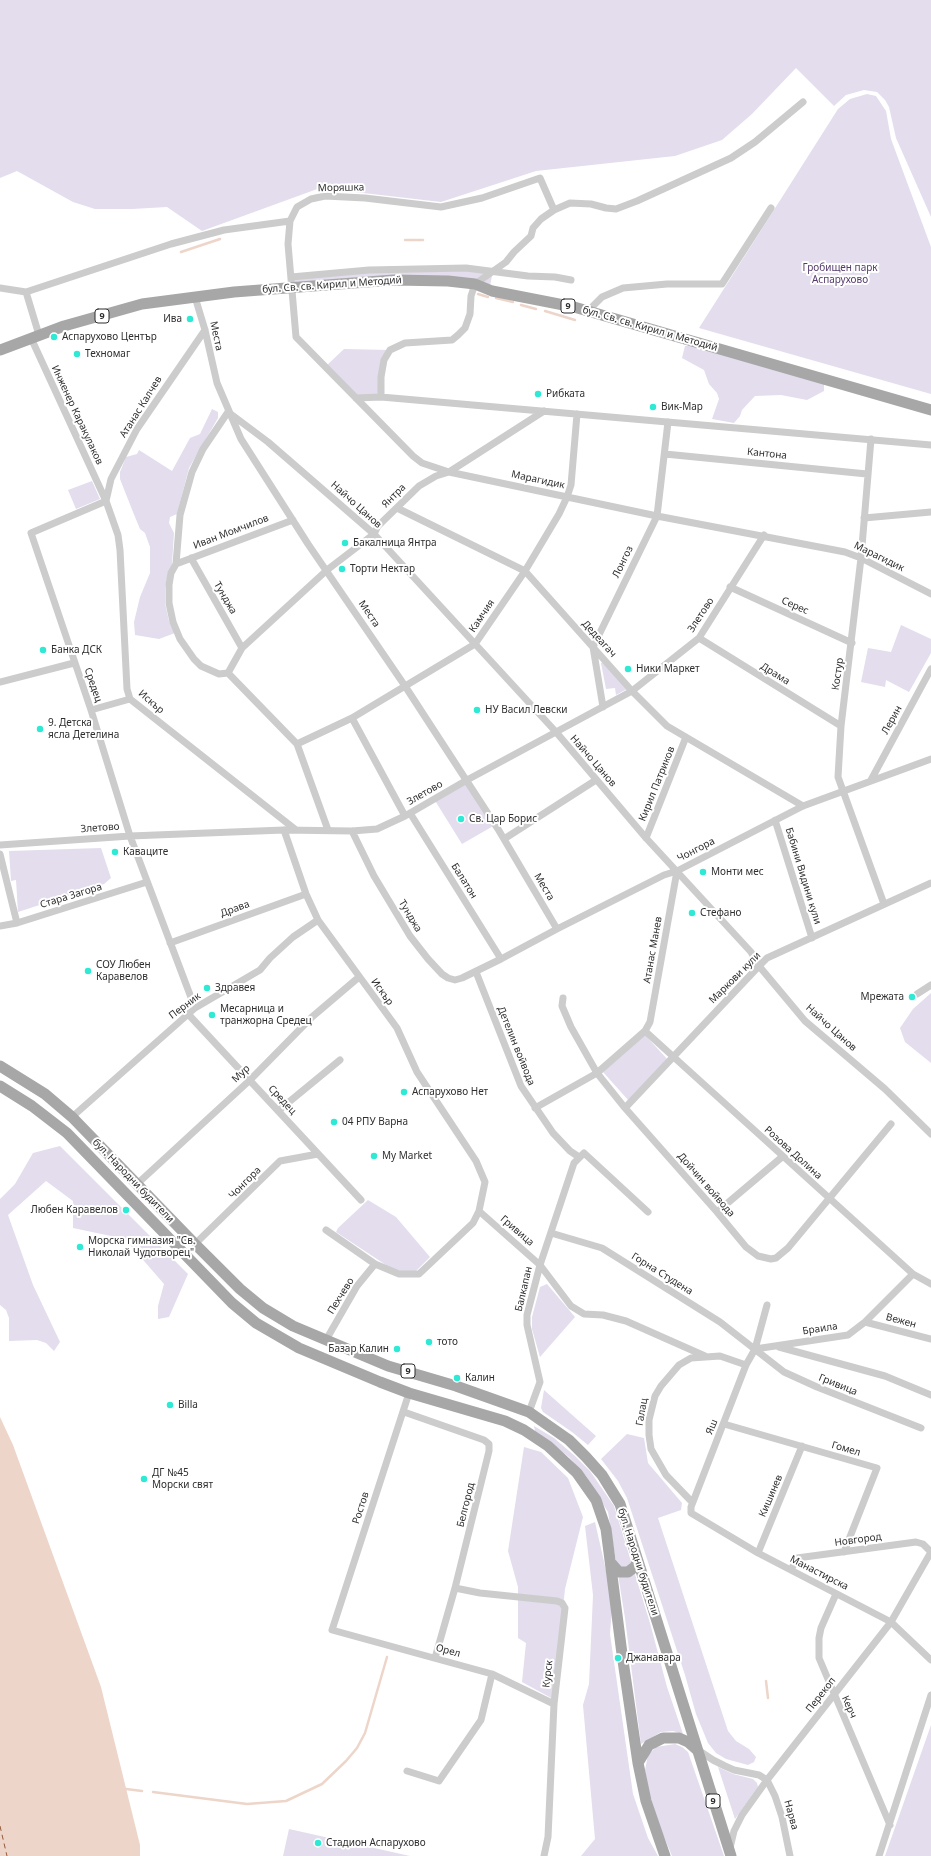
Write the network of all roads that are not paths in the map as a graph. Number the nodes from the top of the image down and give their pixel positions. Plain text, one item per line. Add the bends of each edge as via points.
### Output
1 (803, 102) dead end
2 (771, 208) dead end
3 (554, 210) junction
4 (290, 221) junction
5 (493, 271) junction
6 (571, 280) dead end
7 (291, 282) junction
8 (475, 284) junction
9 (0, 288) edge
10 (26, 292) junction
11 (195, 297) junction
12 (588, 311) junction
13 (205, 330) junction
14 (35, 336) junction
15 (0, 351) edge
16 (381, 397) junction
17 (356, 398) junction
18 (931, 410) edge
19 (228, 412) junction
20 (544, 412) junction
21 (577, 414) junction
22 (668, 422) junction
23 (871, 439) junction
24 (931, 445) edge
25 (665, 454) junction
26 (450, 472) junction
27 (868, 474) junction
28 (567, 496) junction
29 (106, 501) junction
30 (397, 508) junction
31 (931, 512) edge
32 (657, 516) junction
33 (864, 518) junction
34 (292, 520) junction
35 (374, 534) junction
36 (764, 535) junction
37 (191, 558) junction
38 (861, 558) junction
39 (176, 564) junction
40 (327, 570) junction
41 (525, 571) junction
42 (730, 587) junction
43 (931, 594) edge
44 (699, 638) junction
45 (852, 643) junction
46 (475, 644) junction
47 (593, 647) junction
48 (242, 648) junction
49 (74, 663) junction
50 (931, 669) edge
51 (228, 673) junction
52 (0, 682) edge
53 (406, 686) junction
54 (632, 691) junction
55 (130, 700) junction
56 (603, 707) junction
57 (91, 710) junction
58 (352, 718) junction
59 (841, 726) junction
60 (556, 732) junction
61 (686, 738) junction
62 (297, 744) junction
63 (931, 759) edge
64 (467, 780) junction
65 (596, 780) junction
66 (871, 780) junction
67 (842, 791) junction
68 (803, 806) junction
69 (408, 815) junction
70 (775, 820) junction
71 (284, 830) junction
72 (296, 830) junction
73 (328, 830) junction
74 (352, 831) junction
75 (130, 836) junction
76 (646, 838) junction
77 (504, 839) junction
78 (0, 846) edge
79 (0, 854) edge
80 (677, 871) junction
81 (147, 882) junction
82 (931, 883) edge
83 (306, 894) junction
84 (884, 904) junction
85 (318, 920) junction
86 (16, 923) junction
87 (0, 926) edge
88 (557, 929) junction
89 (812, 938) junction
90 (170, 943) junction
91 (501, 959) junction
92 (759, 966) junction
93 (476, 972) junction
94 (359, 977) junction
95 (931, 985) edge
96 (917, 994) dead end
97 (563, 998) dead end
98 (195, 1008) junction
99 (188, 1014) junction
100 (645, 1031) junction
101 (672, 1057) junction
102 (340, 1060) dead end
103 (0, 1066) edge
104 (597, 1073) junction
105 (250, 1080) junction
106 (0, 1086) edge
107 (535, 1108) junction
108 (625, 1108) junction
109 (278, 1111) junction
110 (72, 1118) junction
111 (891, 1124) dead end
112 (931, 1134) edge
113 (318, 1154) junction
114 (581, 1155) junction
115 (782, 1157) junction
116 (136, 1185) junction
117 (829, 1199) junction
118 (361, 1200) dead end
119 (479, 1211) junction
120 (648, 1212) dead end
121 (717, 1212) junction
122 (326, 1230) dead end
123 (551, 1233) junction
124 (195, 1244) junction
125 (375, 1264) junction
126 (540, 1265) junction
127 (913, 1274) junction
128 (931, 1284) edge
129 (767, 1305) dead end
130 (865, 1322) junction
131 (931, 1339) edge
132 (326, 1340) junction
133 (776, 1346) junction
134 (755, 1349) junction
135 (705, 1356) junction
136 (746, 1365) junction
137 (409, 1393) junction
138 (931, 1395) edge
139 (404, 1412) junction
140 (529, 1412) junction
141 (724, 1424) junction
142 (921, 1428) dead end
143 (802, 1446) junction
144 (692, 1502) junction
145 (691, 1513) joint
146 (844, 1552) junction
147 (931, 1552) edge
148 (758, 1553) junction
149 (637, 1558) junction
150 (612, 1564) junction
151 (791, 1570) junction
152 (455, 1588) junction
153 (836, 1594) junction
154 (891, 1622) junction
155 (332, 1630) joint
156 (435, 1658) junction
157 (931, 1660) edge
158 (492, 1674) junction
159 (931, 1695) edge
160 (834, 1696) junction
161 (554, 1704) junction
162 (698, 1750) junction
163 (638, 1763) junction
164 (407, 1771) dead end
165 (767, 1780) junction
166 (890, 1825) junction
167 (730, 1854) edge
168 (544, 1856) edge
169 (666, 1856) edge
170 (790, 1856) edge
171 (879, 1856) edge

1 - 3 street via 755,142 731,158 637,201 616,208 570,203
2 - 12 street via 722,284 667,284 622,288 602,297
3 - 4 street, Моряшка via 540,178 482,198 441,207 325,196 311,199 297,208
3 - 5 street via 541,219 530,236 506,262
4 - 7 street, Марагидик via 288,244
4 - 10 street via 224,230 171,244
5 - 6 street
5 - 7 street via 466,268 398,269
5 - 8 street
7 - 8 main road, бул. Св. св. Кирил и Методий / 9 via 394,280
7 - 11 main road, бул. Св. св. Кирил и Методий / 9
7 - 17 street, Марагидик via 296,337
8 - 12 main road, бул. Св. св. Кирил и Методий / 9 via 492,291
8 - 16 street via 465,328 452,340 404,342 390,350 384,360
9 - 10 street
10 - 14 street, Инженер Каракулаков
11 - 13 street, Места
11 - 14 main road, бул. Св. св. Кирил и Методий / 9 via 142,304
12 - 18 main road, бул. Св. св. Кирил и Методий / 9
13 - 19 street, Места via 211,363
13 - 29 street, Атанас Калчев via 130,442 111,479
14 - 15 main road, бул. Св. св. Кирил и Методий / 9
14 - 29 street, Инженер Каракулаков
16 - 17 street
16 - 20 street
17 - 26 street, Марагидик via 413,456 422,463
19 - 34 street, Места via 241,439
19 - 35 street, Найчо Цанов via 268,442
19 - 39 street via 203,449 192,472 180,515
20 - 21 street
20 - 26 street, Янтра
21 - 22 street
21 - 28 street, Камчия via 571,486
22 - 23 street
22 - 25 street, Лонгоз
23 - 24 street
23 - 27 street, Костур
25 - 27 street, Кантона
25 - 32 street, Лонгоз
26 - 28 street, Марагидик
26 - 30 street, Янтра via 436,476 419,486
27 - 33 street, Костур
28 - 32 street, Марагидик
28 - 41 street, Камчия
29 - 49 street, Средец via 31,533
29 - 55 street, Искър via 118,535 120,550 127,689
30 - 35 street, Янтра via 378,526
30 - 41 street, Дедеагач
31 - 33 street
32 - 36 street, Марагидик
32 - 47 street, Лонгоз
33 - 38 street, Костур
34 - 37 street, Иван Момчилов
34 - 40 street, Места
35 - 40 street, Янтра
35 - 46 street, Найчо Цанов
36 - 38 street, Марагидик via 845,552
36 - 42 street, Злетово
37 - 39 street, Иван Момчилов
37 - 48 street, Тунджа
38 - 43 street, Марагидик
38 - 45 street, Костур
39 - 51 street via 171,573 169,602 180,639 201,666 219,674
40 - 48 street, Янтра
40 - 53 street, Места
41 - 46 street, Камчия
41 - 47 street, Дедеагач
42 - 44 street, Злетово
42 - 45 street, Серес
44 - 54 street, Злетово
44 - 59 street, Драма
45 - 59 street, Костур
46 - 53 street, Камчия
46 - 60 street, Найчо Цанов
47 - 54 street, Дедеагач
47 - 56 street
48 - 51 street, Янтра
49 - 52 street
49 - 57 street, Средец
50 - 66 street, Лерин
51 - 62 street
53 - 58 street, Камчия
53 - 64 street, Места
54 - 56 street, Злетово
54 - 61 street, Дедеагач via 667,726
55 - 57 street
55 - 72 street, Искър
56 - 60 street, Злетово
57 - 75 street, Средец
58 - 62 street, Камчия
58 - 69 street, Балатон
59 - 67 street, Костур via 838,777
60 - 64 street, Злетово
60 - 65 street, Найчо Цанов
61 - 68 street, Дедеагач
61 - 76 street, Кирил Патриков
62 - 73 street
63 - 66 street, Чонгора
64 - 69 street, Злетово
64 - 77 street, Места
65 - 76 street, Найчо Цанов
65 - 77 street
66 - 67 street, Чонгора
67 - 68 street, Чонгора
67 - 84 street, Костур
68 - 70 street, Чонгора
69 - 74 street, Злетово via 377,829
69 - 91 street, Балатон
70 - 80 street, Чонгора
70 - 89 street, Бабини Видини кули
71 - 72 street, Злетово
71 - 75 street, Злетово
71 - 83 street, Искър
72 - 73 street, Злетово
73 - 74 street, Злетово
74 - 93 street, Тунджа via 410,936 428,959 448,978 455,980
75 - 78 street, Злетово
75 - 81 street, Средец
76 - 80 street, Найчо Цанов
77 - 88 street, Места
79 - 86 street
80 - 88 street, Чонгора via 664,875
80 - 92 street, Найчо Цанов via 751,952
80 - 100 street, Атанас Манев via 650,1022
81 - 86 street, Стара Загора
81 - 90 street, Средец
82 - 84 street, Маркови кули
83 - 85 street, Искър
83 - 90 street, Драва
84 - 89 street, Маркови кули
85 - 94 street, Искър
85 - 98 street, Перник via 293,937 260,970
86 - 87 street, Стара Загора
88 - 91 street, Чонгора
89 - 92 street, Маркови кули via 768,958
90 - 98 street, Средец
91 - 93 street, Чонгора
92 - 101 street, Маркови кули
92 - 112 street, Найчо Цанов via 805,1021 885,1088
93 - 107 street, Детелин войвода via 514,1072
94 - 105 street, Мур via 312,1017
94 - 119 street, Искър via 397,1028 417,1072 476,1160 485,1182
95 - 96 street
97 - 104 street via 562,1006 571,1027
98 - 99 street, Перник
99 - 105 street, Средец
99 - 110 street, Перник
100 - 101 street, Розова Долина
100 - 104 street
101 - 108 street, Маркови кули
101 - 115 street, Розова Долина
102 - 109 street
103 - 110 main road, бул. Народни будители / 9 via 45,1094
104 - 107 street
104 - 108 street
105 - 109 street, Средец
105 - 116 street, Мур
106 - 137 main road, бул. Народни будители / 9 via 32,1106 67,1133 232,1303 256,1323 321,1358
107 - 114 street, Детелин войвода via 566,1147
108 - 121 street, Дойчин войвода
109 - 113 street, Средец
110 - 116 main road, бул. Народни будители / 9
111 - 117 street
113 - 118 street, Средец
113 - 124 street, Чонгора via 280,1161
114 - 120 street, Детелин войвода
114 - 123 street, Балкапан via 574,1163
115 - 117 street, Розова Долина
115 - 121 street
116 - 124 main road, бул. Народни будители / 9
117 - 121 street, Дойчин войвода via 780,1255 771,1259 752,1253
117 - 127 street, Розова Долина
119 - 125 street via 473,1223 419,1274 399,1274
119 - 126 street, Гривица
122 - 125 street
123 - 126 street, Балкапан
123 - 134 street, Горна Студена via 602,1248 720,1322
124 - 132 main road, бул. Народни будители / 9 via 263,1308 293,1326
125 - 132 street, Пехчево via 357,1286
126 - 135 street, Гривица via 571,1306 584,1314 626,1321
126 - 140 street, Балкапан via 527,1315 527,1326 540,1382
127 - 128 street, Розова Долина
127 - 130 street, Браила
129 - 134 street, Яш
130 - 131 street, Вежен
130 - 133 street, Браила via 848,1335
132 - 140 main road, бул. Народни будители / 9 via 388,1366 456,1386
133 - 134 street, Браила
133 - 138 street via 885,1376
134 - 136 street, Яш
134 - 142 street, Гривица via 784,1372
135 - 136 street, Галац via 720,1356
135 - 144 street, Галац via 691,1358 668,1378 655,1396 649,1420 651,1449 666,1475
136 - 141 street, Яш
137 - 139 street, Ростов
137 - 150 main road, бул. Народни будители / 9 via 505,1421 548,1446 577,1473 596,1500 606,1528
139 - 152 street, Белгород via 489,1444
139 - 155 street, Ростов
140 - 149 main road, бул. Народни будители / 9 via 569,1440 602,1476 620,1504
141 - 143 street, Гомел
141 - 144 street, Яш
143 - 146 street, Гомел via 877,1468
143 - 148 street, Кишинев
144 - 145 street, Яш
145 - 148 street, Манастирска
146 - 147 street, Новгород via 916,1542 923,1544
146 - 151 street, Новгород via 797,1558
147 - 154 street, Перекоп
148 - 151 street, Манастирска
149 - 150 main road via 636,1566 628,1572 620,1572
149 - 162 main road, бул. Народни будители / 9
150 - 163 main road, бул. Народни будители / 9
151 - 153 street, Манастирска
152 - 156 street, Белгород
152 - 161 street, Курск via 557,1601 564,1606 566,1611
153 - 154 street, Манастирска
153 - 160 street, Керч via 821,1628 819,1648 819,1658
154 - 157 street, Манастирска
154 - 160 street, Перекоп
155 - 156 street, Орел
156 - 158 street, Орел
158 - 161 street, Орел
158 - 164 street via 481,1720 439,1781
159 - 166 street
160 - 165 street, Перекоп
160 - 166 street, Керч
161 - 168 street, Курск via 548,1837
162 - 163 main road via 679,1738 663,1738 650,1745
162 - 165 street via 734,1770 759,1774
162 - 167 main road, бул. Народни будители / 9
163 - 169 main road, бул. Народни будители / 9 via 646,1800
165 - 167 street, Перекоп via 737,1824
165 - 170 street, Нарва via 782,1817
166 - 171 street

